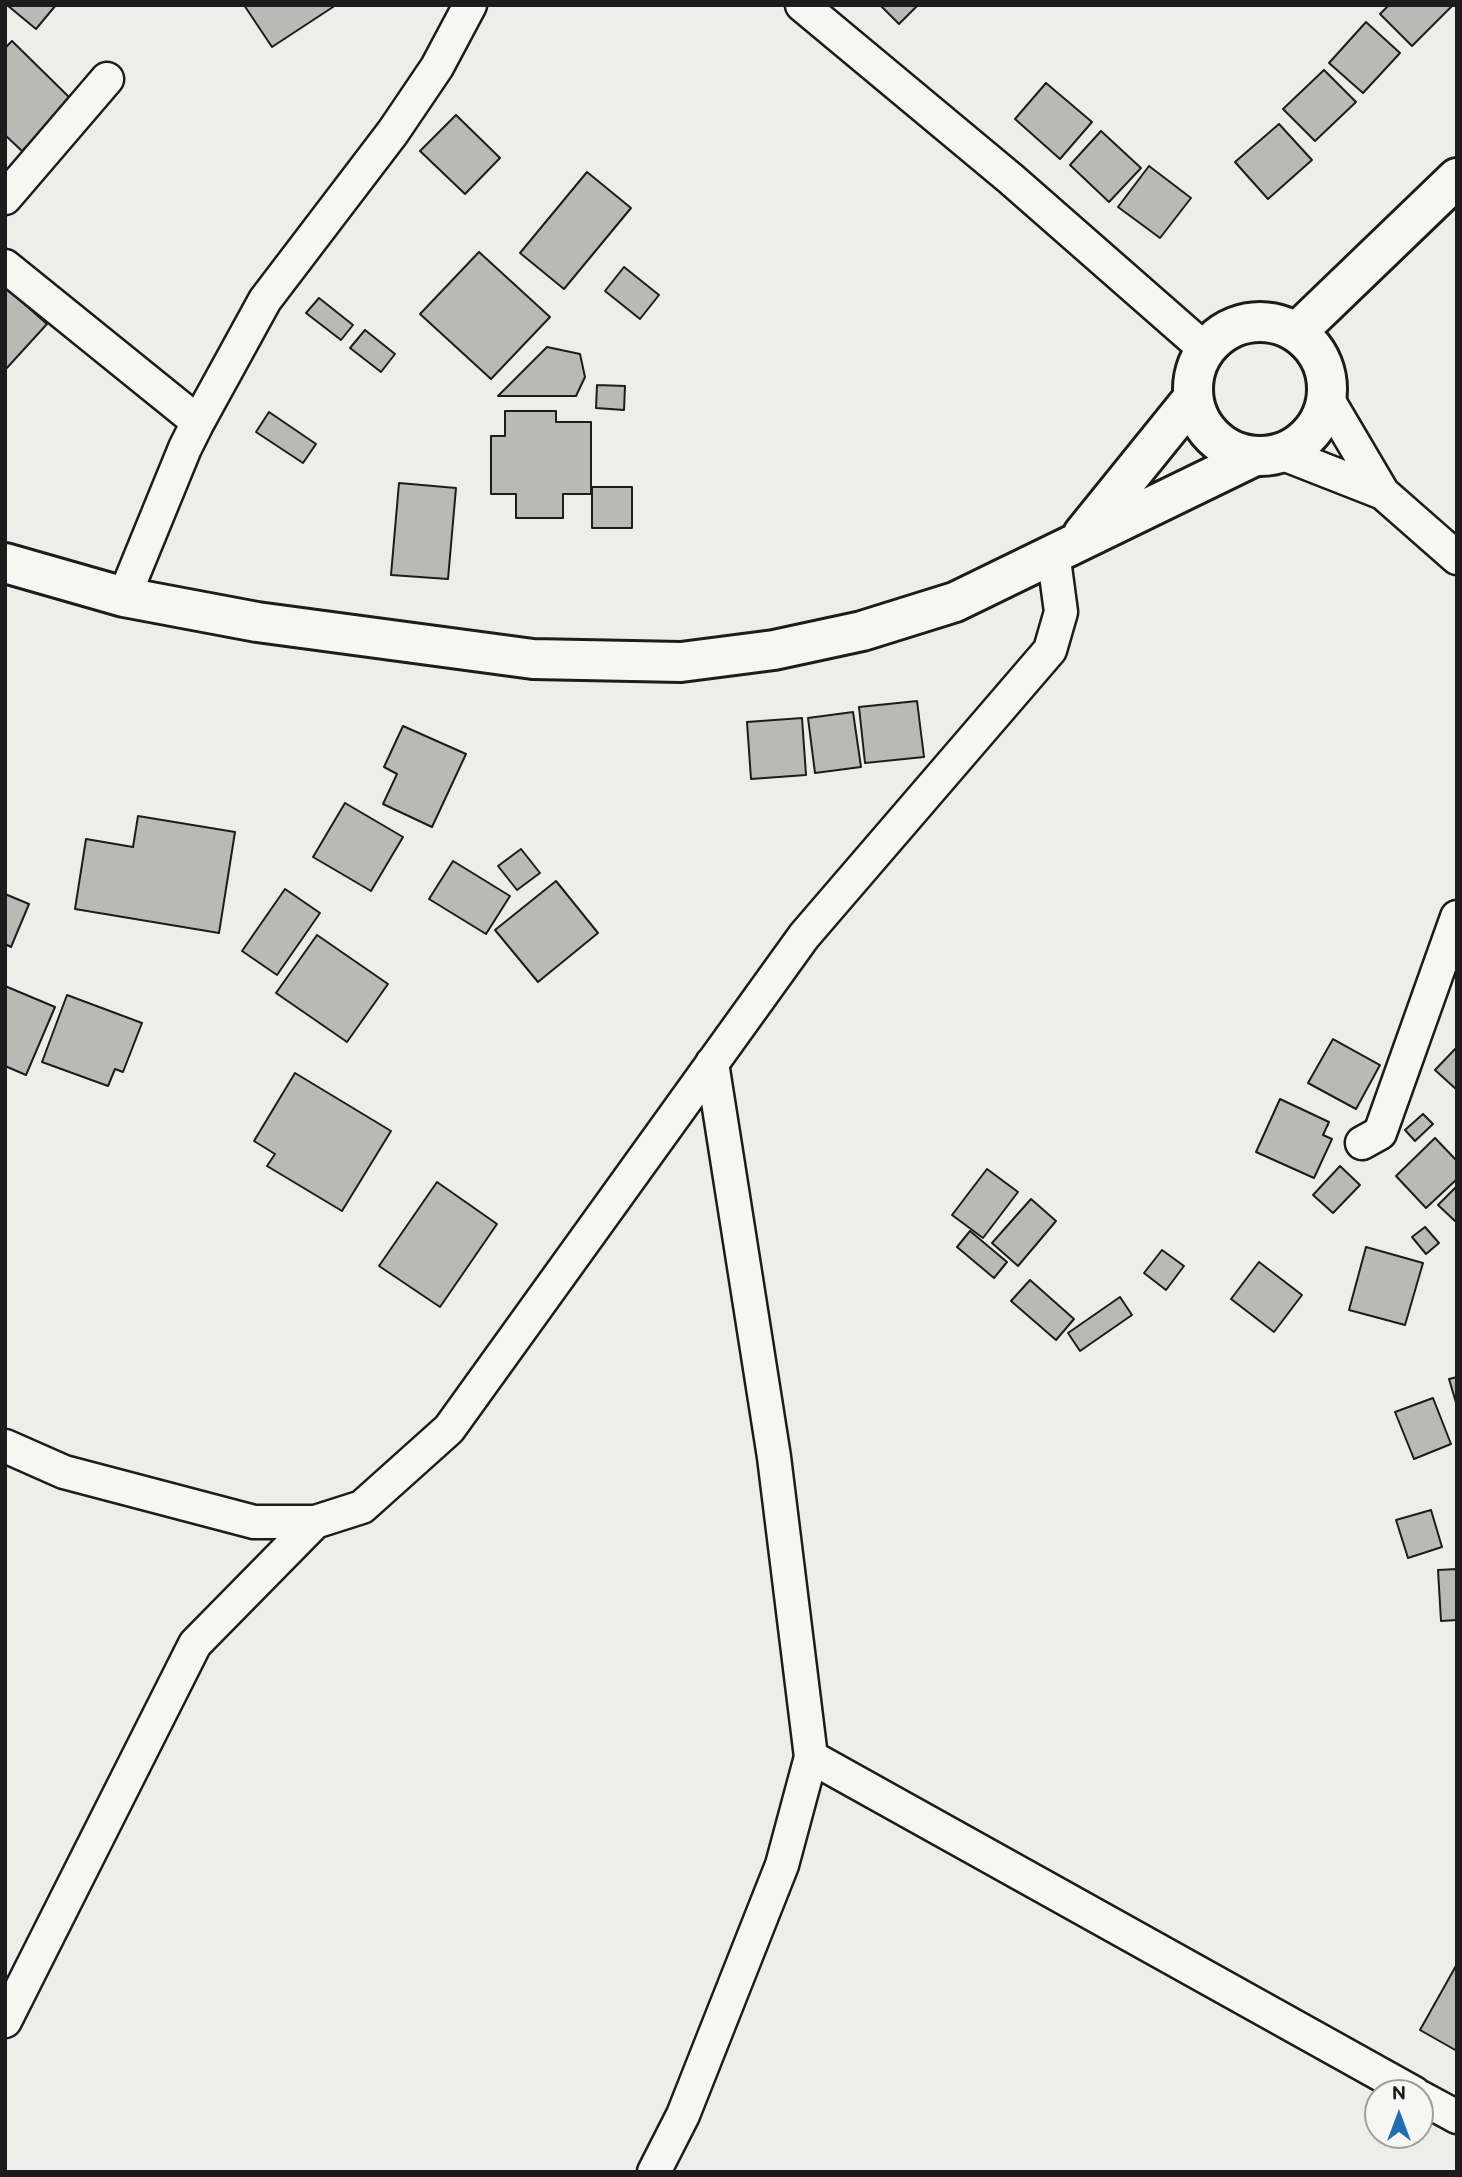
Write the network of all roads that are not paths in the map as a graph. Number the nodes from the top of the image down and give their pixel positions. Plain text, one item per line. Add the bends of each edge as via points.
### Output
1 (470, 5) edge
2 (802, 5) edge
3 (107, 79) dead end
4 (1457, 178) edge
5 (5, 198) edge
6 (5, 266) edge
7 (1297, 332) junction
8 (1206, 350) junction
9 (1193, 398) junction
10 (1327, 398) junction
11 (198, 422) junction
12 (1268, 455) junction
13 (1383, 494) junction
14 (1065, 546) junction
15 (1457, 558) edge
16 (5, 563) edge
17 (124, 597) junction
18 (1457, 917) edge
19 (712, 1063) junction
20 (1362, 1143) dead end
21 (5, 1446) edge
22 (315, 1522) junction
23 (811, 1757) junction
24 (5, 2021) edge
25 (1389, 2079) edge
26 (1434, 2104) edge
27 (1457, 2117) edge
28 (654, 2172) edge

1 - 11 street via 437,67 393,132 265,300
2 - 8 street
3 - 5 street
4 - 7 main road
6 - 11 street
7 - 8 main road via 1258,322 1220,335
7 - 10 main road via 1322,361
8 - 9 main road via 1195,372
9 - 12 main road via 1208,431 1221,444 1237,453
9 - 14 main road
10 - 12 main road via 1323,416 1312,432 1298,445
10 - 13 street
11 - 17 street
12 - 13 street
12 - 14 main road
13 - 15 street
14 - 17 main road via 955,602 862,631 774,650 681,662 533,659 257,622
14 - 19 street via 1061,612 1051,650 804,936
16 - 17 main road
18 - 20 street via 1380,1133
19 - 22 street via 449,1429 362,1507
19 - 23 street via 774,1457
21 - 22 street via 64,1472 254,1522
22 - 24 street via 195,1644
23 - 25 street
23 - 28 street via 782,1865 683,2116
26 - 27 street

